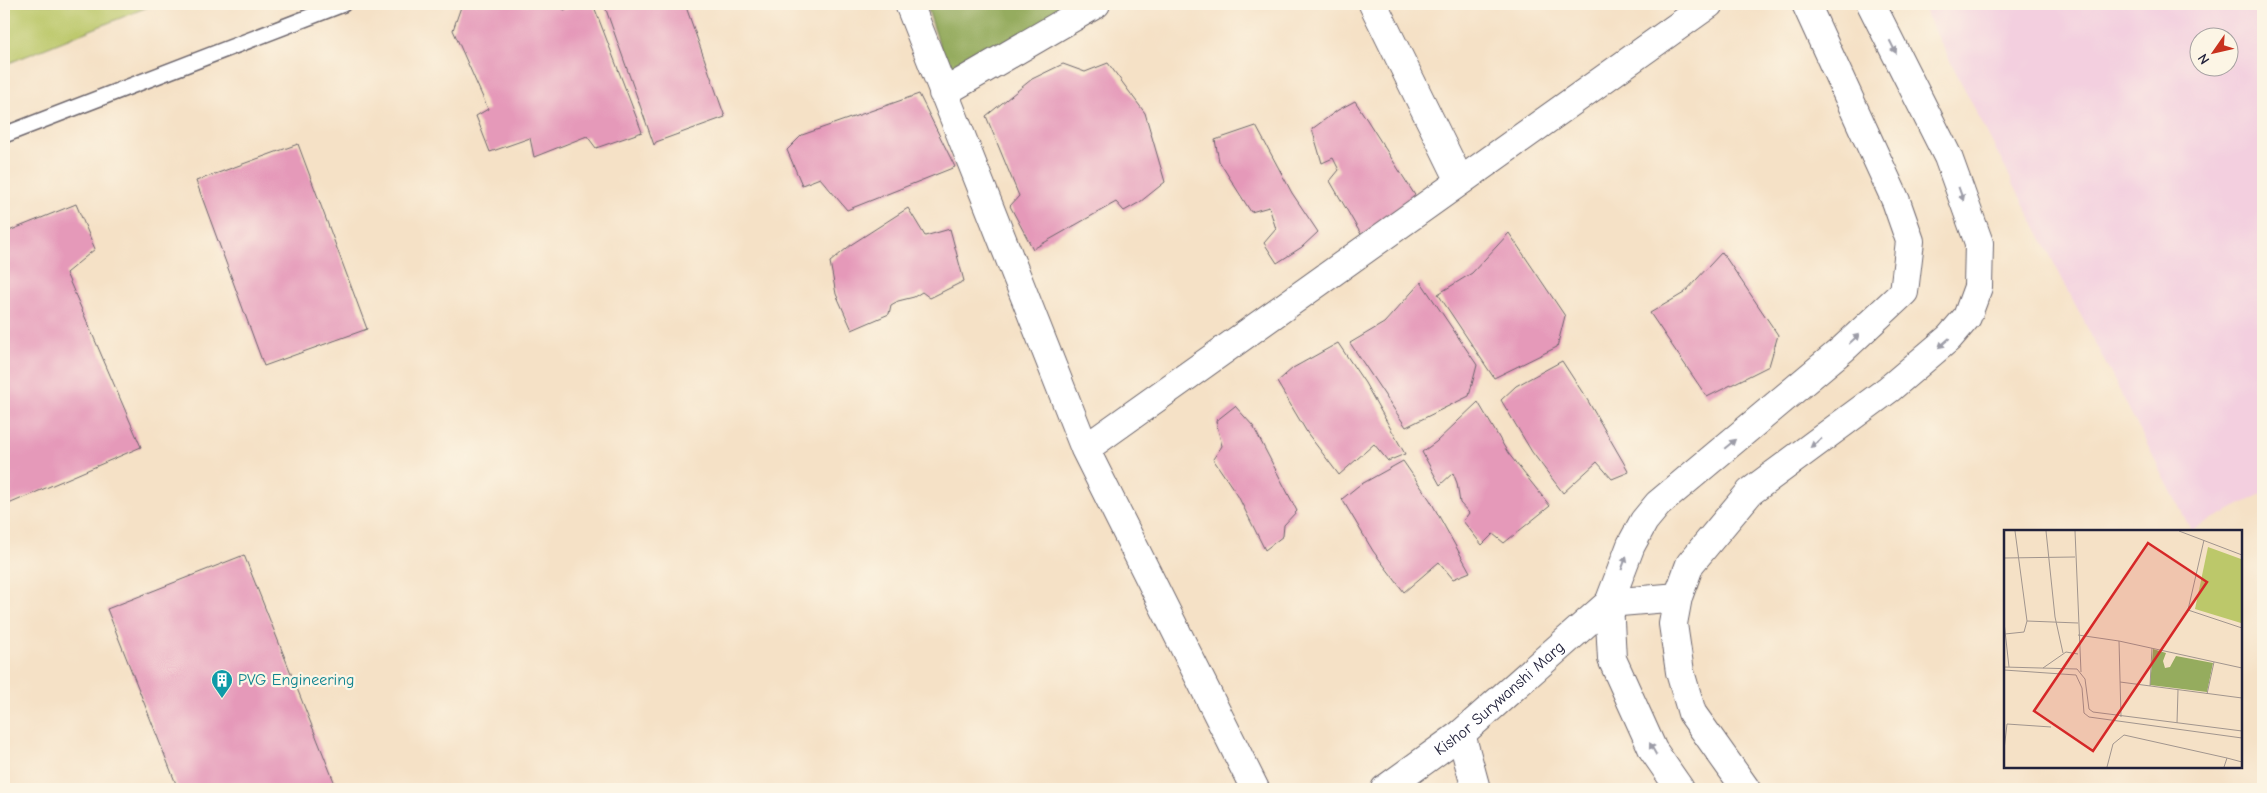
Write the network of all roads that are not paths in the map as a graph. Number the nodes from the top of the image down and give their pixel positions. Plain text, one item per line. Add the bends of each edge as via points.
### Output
1 (343, 4) edge
2 (909, 4) edge
3 (1096, 4) edge
4 (1373, 4) edge
5 (1709, 4) edge
6 (1806, 4) edge
7 (1871, 4) edge
8 (943, 93) junction
9 (4, 135) edge
10 (1460, 180) junction
11 (1086, 449) junction
12 (1678, 597) junction
13 (1609, 603) junction
14 (1461, 734) junction
15 (1255, 789) edge
16 (1385, 789) edge
17 (1476, 789) edge
18 (1680, 789) edge
19 (1746, 789) edge

1 - 9 lane
2 - 8 street
3 - 8 street
4 - 10 street
5 - 10 street
13 -> 6 street via 1631,545 1658,504 1843,349 1904,292 1910,241 1896,202
7 -> 12 street via 1948,157 1979,243 1978,287 1966,317 1949,338 1889,389 1750,492 1690,564
8 - 11 street
10 - 11 street
11 - 15 street
12 - 13 street
12 - 19 street via 1673,624 1680,672 1692,713
13 - 14 street, Kishor Surywanshi Marg
18 -> 13 street via 1653,750 1612,660
14 - 16 street, Kishor Surywanshi Marg
14 - 17 street

